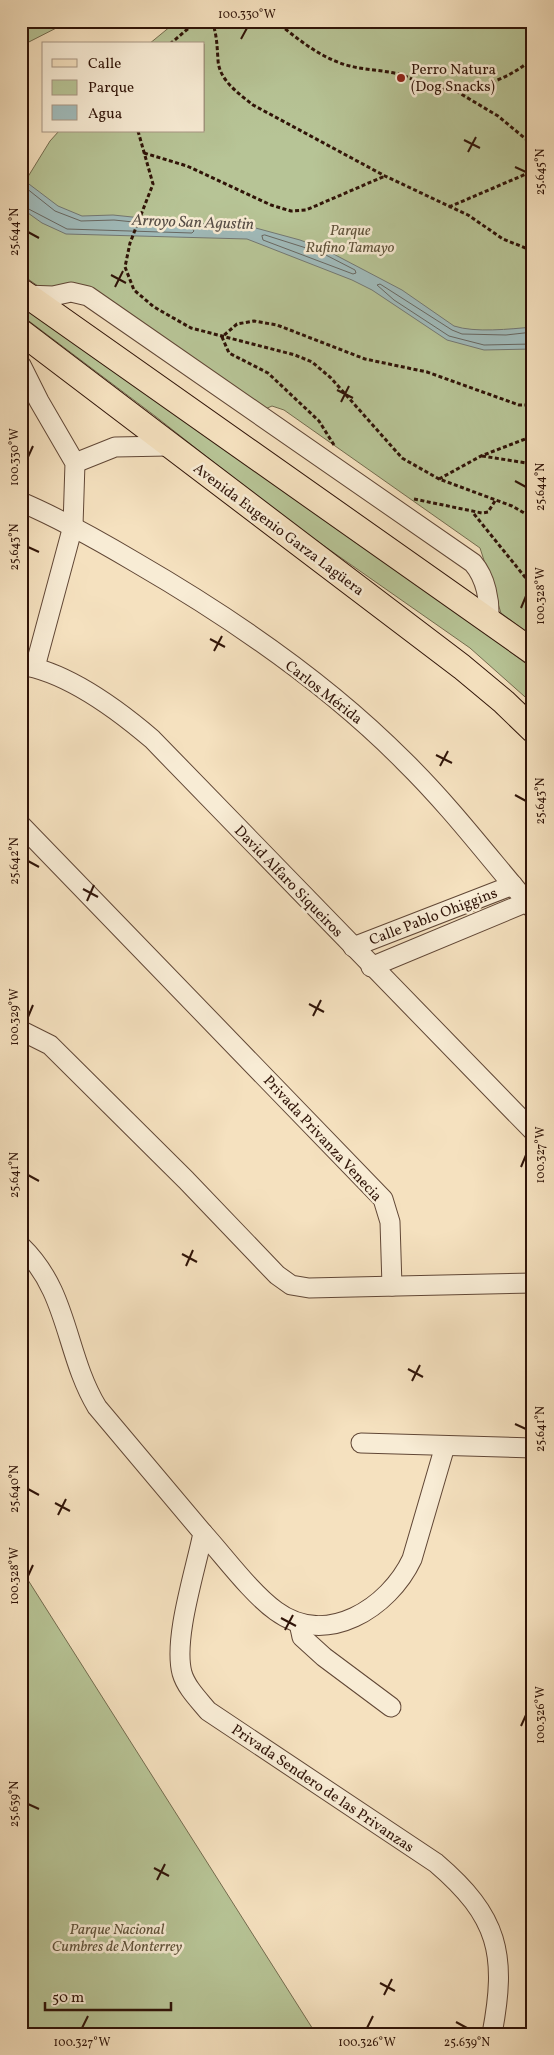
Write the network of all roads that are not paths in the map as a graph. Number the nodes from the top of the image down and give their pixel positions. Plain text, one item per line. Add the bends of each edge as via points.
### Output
1 (24, 293) edge
2 (21, 332) edge
3 (21, 365) edge
4 (168, 446) junction
5 (75, 463) junction
6 (21, 502) edge
7 (73, 526) junction
8 (489, 620) junction
9 (533, 652) edge
10 (28, 666) edge
11 (533, 730) edge
12 (21, 826) edge
13 (513, 885) junction
14 (530, 906) edge
15 (353, 947) junction
16 (371, 967) junction
17 (24, 1032) dead end
18 (533, 1131) edge
19 (21, 1246) edge
20 (533, 1284) edge
21 (392, 1286) junction
22 (361, 1443) dead end
23 (446, 1446) junction
24 (533, 1448) edge
25 (203, 1532) junction
26 (299, 1624) junction
27 (391, 1707) dead end
28 (492, 2034) edge

1 - 8 main road
1 - 8 street via 53,296 71,292 88,296 473,563 483,580 490,605
2 - 4 main road, Avenida Eugenio Garza Lagüera
3 - 5 street
4 - 5 street via 115,447
4 - 11 main road, Avenida Eugenio Garza Lagüera via 462,667
5 - 7 street
6 - 7 street, Carlos Mérida
7 - 10 street
7 - 13 street, Carlos Mérida via 211,609 323,689 403,759 438,795
8 - 9 main road
10 - 15 street, David Alfaro Siqueiros via 98,699 152,740
12 - 21 street, Privada Privanza Venecia via 383,1199 390,1222
13 - 14 street, Carlos Mérida
13 - 15 street, Calle Pablo Ohiggins
14 - 16 street, Calle Pablo Ohiggins
15 - 16 street, David Alfaro Siqueiros
16 - 18 street, David Alfaro Siqueiros
17 - 21 street via 50,1045 284,1281 309,1288
19 - 25 street via 39,1266 58,1300 86,1389 97,1407
20 - 21 street
22 - 23 street
23 - 24 street
23 - 26 street via 412,1558 396,1587 364,1613 345,1622 323,1626
25 - 26 street via 262,1598 276,1611
25 - 28 street, Privada Sendero de las Privanzas via 180,1648 182,1673 192,1693 208,1711 436,1863 459,1883 489,1925 496,1948 500,1984
26 - 27 street via 302,1637 324,1657

